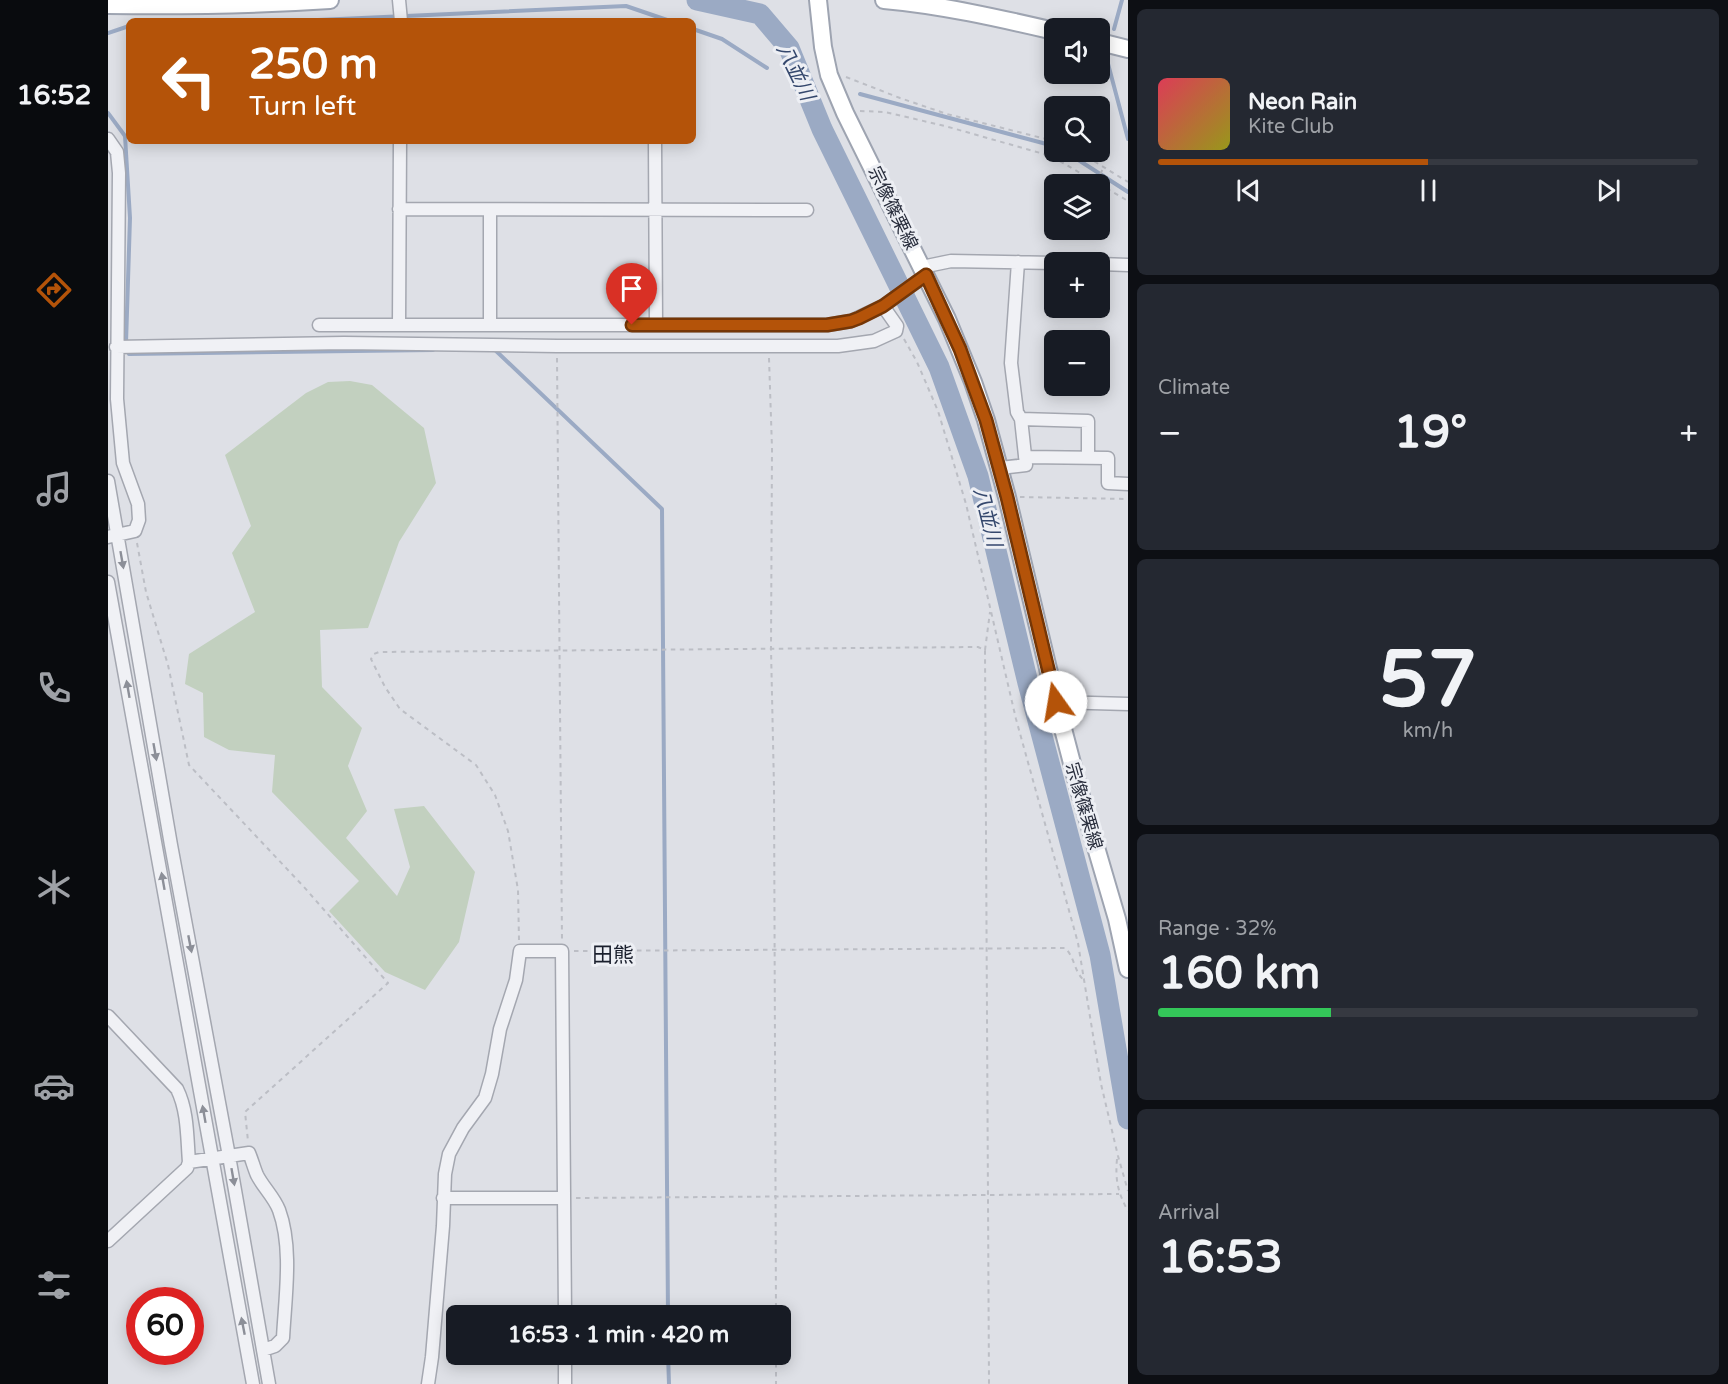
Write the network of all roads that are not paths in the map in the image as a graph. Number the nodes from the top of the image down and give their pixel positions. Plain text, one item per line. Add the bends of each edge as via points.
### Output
1 (330, 0) edge
2 (818, 0) edge
3 (884, 0) edge
4 (108, 5) edge
5 (1044, 29) edge
6 (1110, 45) edge
7 (1128, 50) edge
8 (108, 139) edge
9 (400, 144) edge
10 (655, 144) edge
11 (114, 174) edge
12 (399, 209) junction
13 (490, 210) junction
14 (656, 210) junction
15 (807, 210) dead end
16 (1018, 262) junction
17 (1044, 263) edge
18 (1110, 264) edge
19 (1128, 265) edge
20 (923, 274) junction
21 (887, 303) junction
22 (319, 325) dead end
23 (399, 325) junction
24 (490, 325) junction
25 (656, 325) junction
26 (116, 347) junction
27 (1021, 419) junction
28 (1025, 457) junction
29 (1088, 457) junction
30 (1000, 468) junction
31 (108, 482) edge
32 (1128, 484) edge
33 (113, 536) edge
34 (108, 582) edge
35 (1056, 702) junction
36 (1128, 704) edge
37 (1128, 969) edge
38 (108, 1016) edge
39 (229, 1156) junction
40 (211, 1159) junction
41 (189, 1162) junction
42 (443, 1198) junction
43 (563, 1198) junction
44 (108, 1241) edge
45 (565, 1305) edge
46 (263, 1350) junction
47 (565, 1365) edge
48 (253, 1384) edge
49 (268, 1384) edge
50 (428, 1384) edge
51 (565, 1384) edge

1 - 4 main road via 246,5
2 - 20 main road, 宗像篠栗線 via 829,75
3 - 5 main road
6 - 7 main road
8 - 11 street via 117,152
9 - 12 street
10 - 14 street
11 - 26 street
12 - 13 street
12 - 23 street
13 - 14 street
13 - 24 street
14 - 15 street
14 - 25 street
16 - 17 street
16 - 20 street via 951,261
16 - 27 street via 1011,363
18 - 19 street
20 - 21 street
20 - 30 main road, 宗像篠栗線 via 973,381
21 - 25 street via 851,321 827,325
21 - 26 street via 896,331 874,341 838,346 344,343
22 - 23 street
23 - 24 street
24 - 25 street
26 - 33 street via 118,432 139,520 135,531
27 - 28 street
27 - 29 street via 1088,421
28 - 29 street
28 - 30 street via 1026,465
29 - 32 street via 1108,458 1108,483
30 - 35 main road, 宗像篠栗線
31 - 33 street
33 -> 39 street
40 -> 34 street
35 - 36 street
35 - 37 main road, 宗像篠栗線
38 - 41 street via 177,1089 185,1116
39 - 40 street
39 -> 46 street
39 - 46 street via 249,1153 257,1176 279,1210 283,1227 287,1261 283,1338
40 - 41 street
48 -> 40 street
41 - 44 street
42 - 43 street
42 - 43 street via 449,1154 485,1098 520,951 562,951
42 - 50 street
43 - 45 street
46 - 49 street
47 - 51 street

